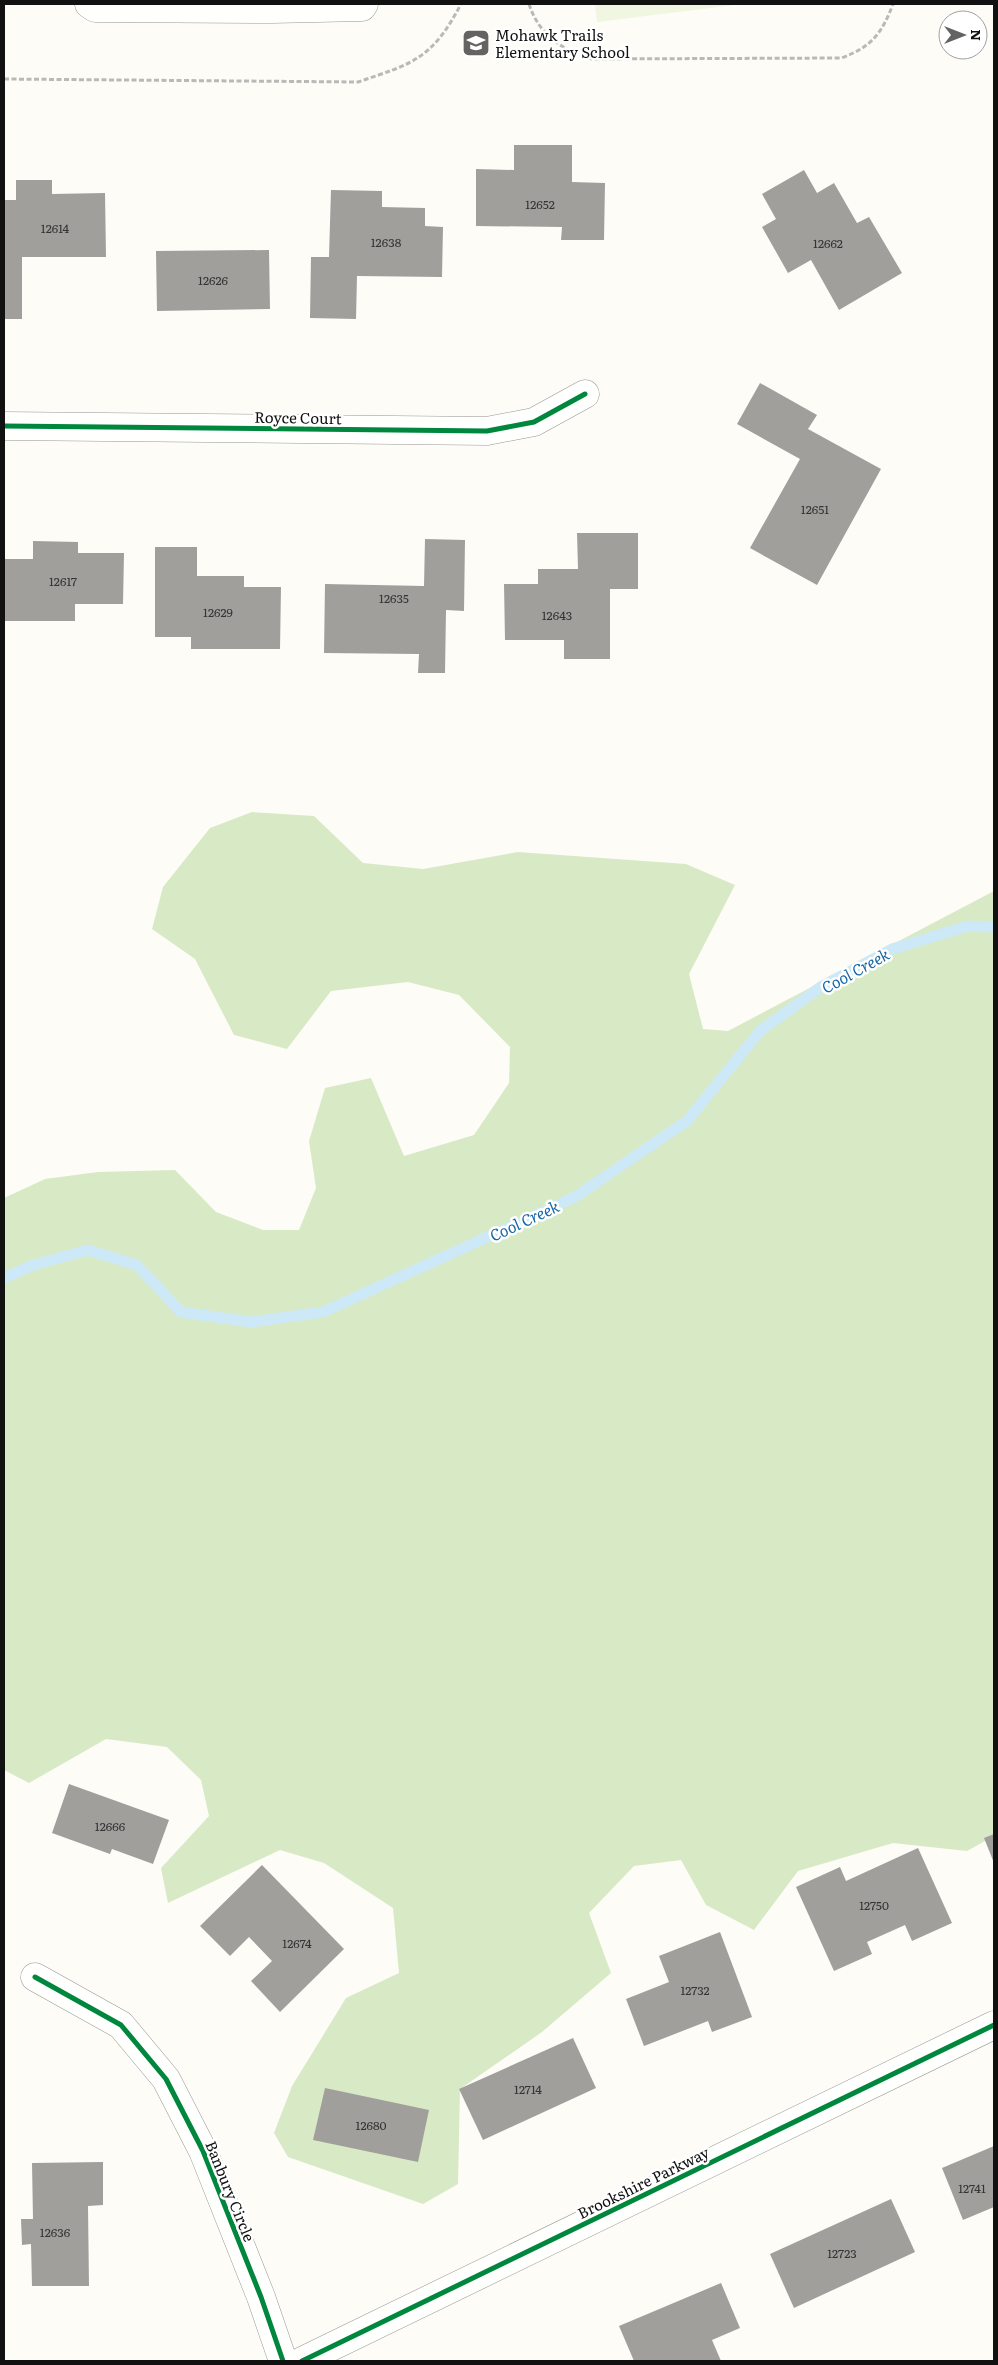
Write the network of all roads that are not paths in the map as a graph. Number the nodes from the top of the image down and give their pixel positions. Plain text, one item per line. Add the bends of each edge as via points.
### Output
1 (89, 4) edge
2 (364, 4) edge
3 (585, 394) dead end
4 (4, 426) edge
5 (35, 1977) dead end
6 (994, 2025) edge
7 (283, 2361) edge
8 (302, 2361) edge

1 - 2 street via 95,8 262,9 362,7
3 - 4 street, Royce Court via 534,422 488,431
5 - 7 street, Banbury Circle via 121,2025 166,2079 203,2150
6 - 8 street, Brookshire Parkway

